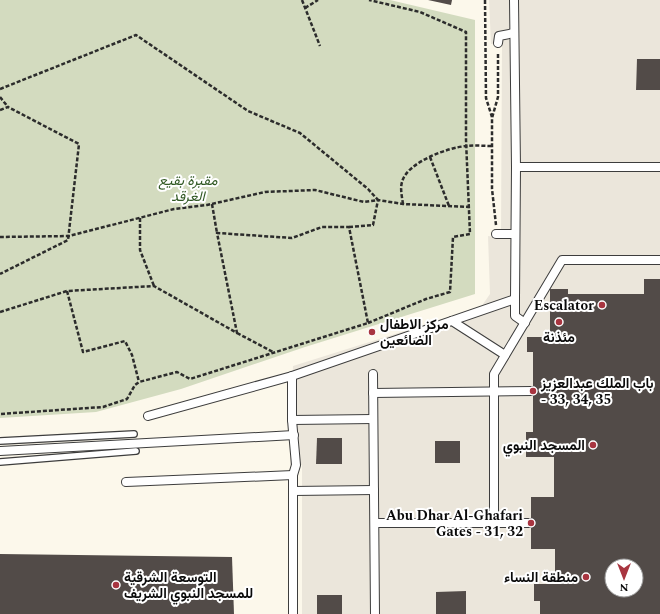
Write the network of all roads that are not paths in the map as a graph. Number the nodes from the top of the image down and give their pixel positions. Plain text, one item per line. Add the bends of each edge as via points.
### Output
1 (514, 0) edge
2 (514, 33) junction
3 (498, 43) road end
4 (516, 167) junction
5 (660, 167) edge
6 (496, 234) road end
7 (515, 234) junction
8 (660, 260) edge
9 (515, 299) junction
10 (452, 321) junction
11 (525, 323) junction
12 (506, 355) junction
13 (374, 374) dead end
14 (292, 376) junction
15 (493, 392) junction
16 (533, 392) dead end
17 (373, 393) junction
18 (148, 416) dead end
19 (373, 419) junction
20 (292, 420) junction
21 (134, 434) dead end
22 (294, 435) junction
23 (0, 441) edge
24 (136, 451) dead end
25 (0, 452) edge
26 (0, 462) edge
27 (293, 475) junction
28 (126, 482) dead end
29 (374, 490) junction
30 (293, 491) junction
31 (375, 523) junction
32 (494, 523) junction
33 (531, 523) dead end
34 (293, 614) edge
35 (375, 614) edge

1 - 2 street
2 - 3 street via 499,36
2 - 4 street
4 - 5 street
4 - 7 street
6 - 7 street
7 - 9 street
8 - 11 street via 562,260
9 - 10 street
9 - 11 street via 515,316
10 - 12 street
10 - 14 street
11 - 12 street
12 - 15 street via 494,374
13 - 17 street
14 - 18 street
14 - 20 street
15 - 16 street
15 - 17 street
15 - 32 street
17 - 19 street
19 - 20 street
19 - 29 street
20 - 22 street
21 - 23 lane
22 - 25 street
22 - 27 street via 296,465
24 - 26 lane
27 - 28 street
27 - 30 street
29 - 30 street
29 - 31 street
30 - 34 street
31 - 32 street
31 - 35 street
32 - 33 street

